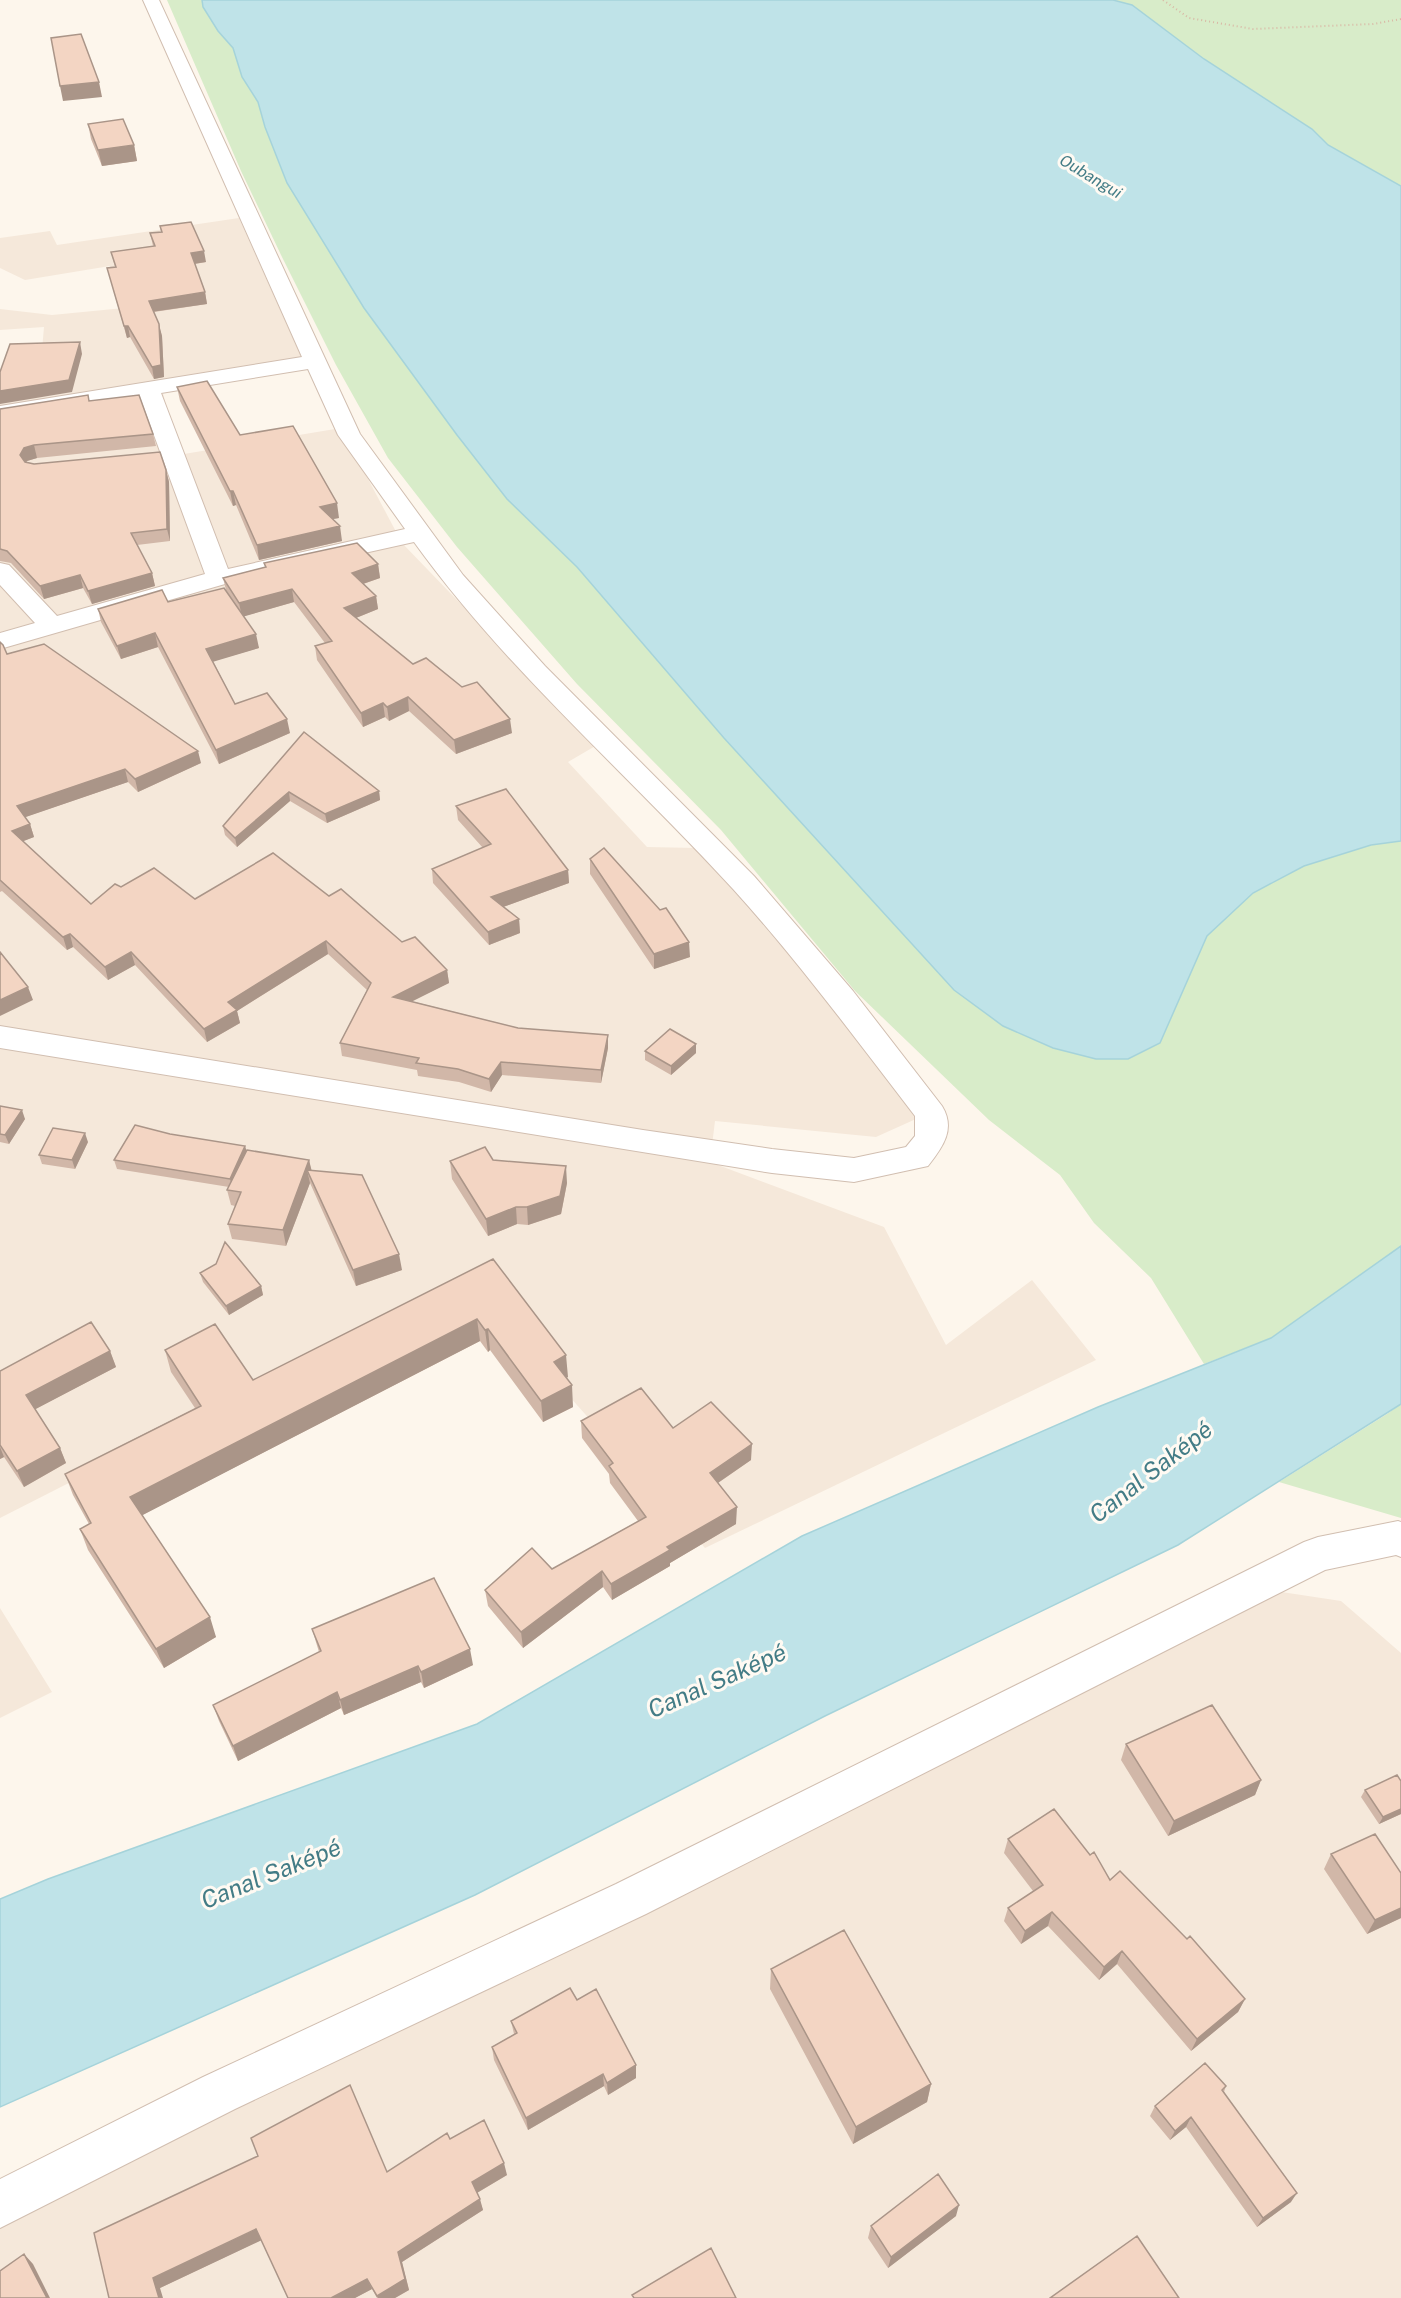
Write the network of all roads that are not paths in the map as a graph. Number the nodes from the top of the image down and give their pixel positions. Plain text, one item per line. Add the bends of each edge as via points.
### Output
1 (151, 0) edge
2 (315, 362) junction
3 (148, 389) junction
4 (0, 413) edge
5 (420, 533) junction
6 (0, 570) edge
7 (219, 578) junction
8 (52, 626) junction
9 (0, 641) edge
10 (0, 1037) edge
11 (1401, 1540) edge
12 (0, 2204) edge

1 - 2 street
2 - 3 street
2 - 5 street via 349,435
3 - 4 street
3 - 7 street via 161,455
5 - 7 street
5 - 10 street via 454,580 536,672 744,884 842,999 931,1114 931,1139 916,1157 854,1170 772,1161
6 - 8 street
7 - 8 street
8 - 9 street
11 - 12 street via 1318,1554 631,1899 219,2093

